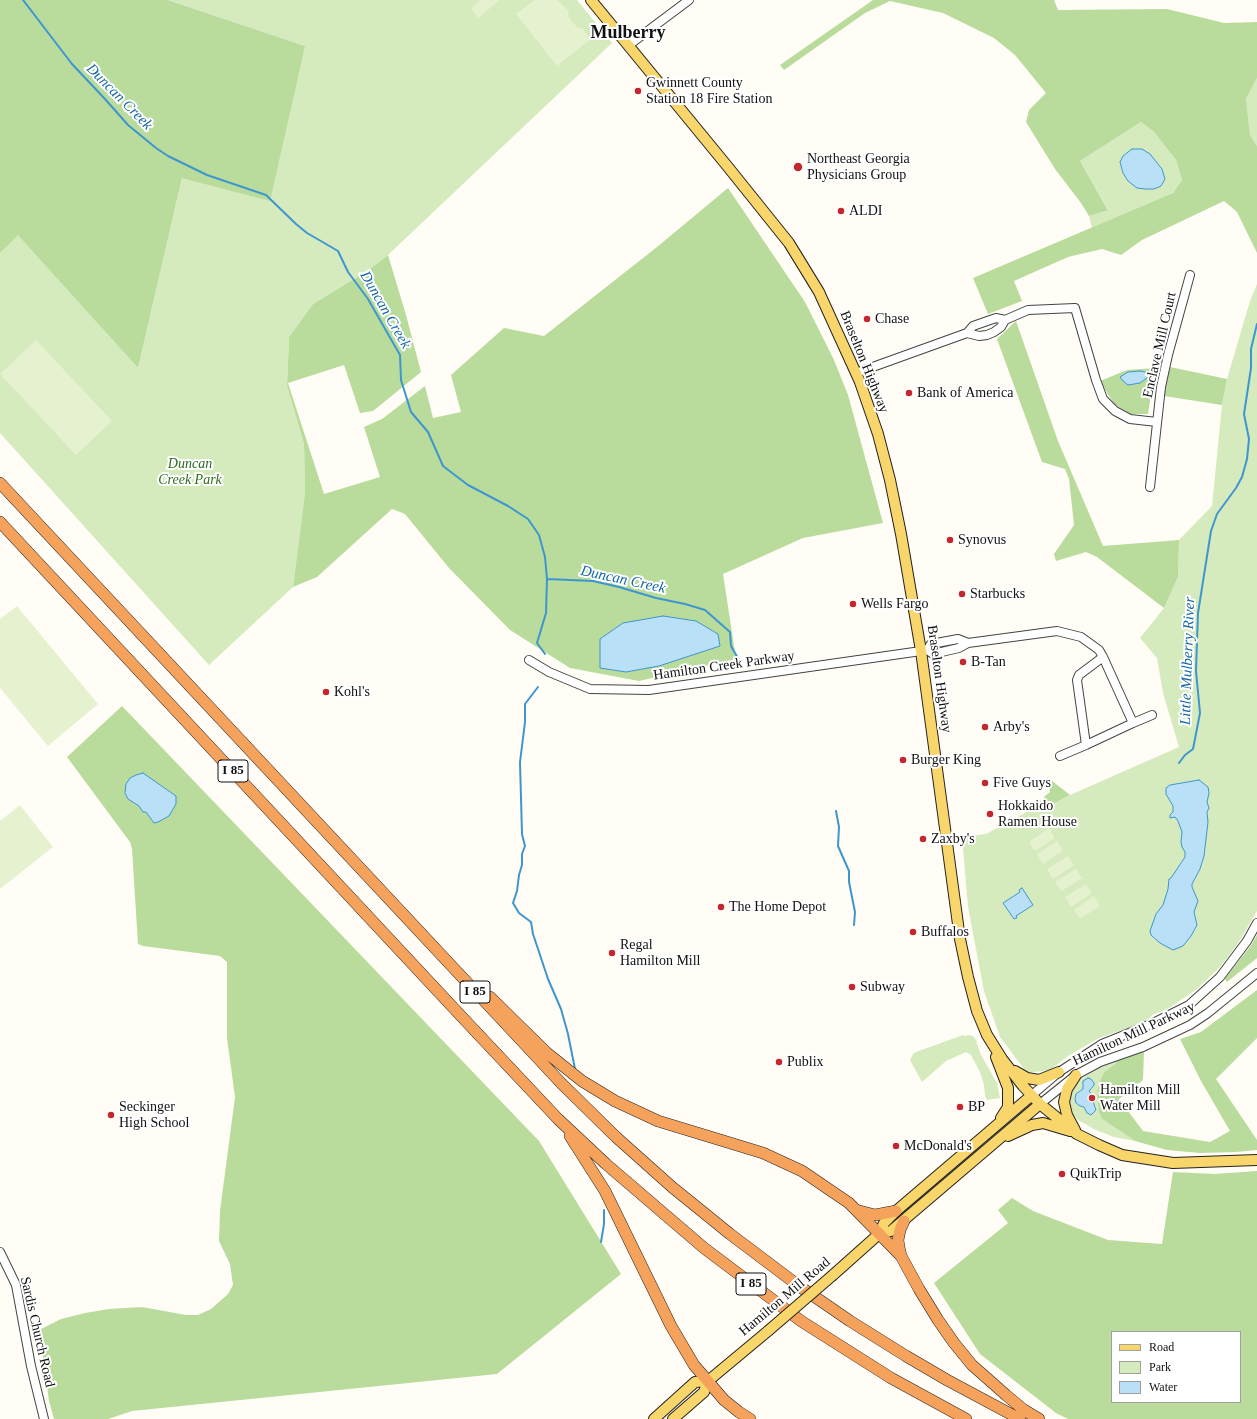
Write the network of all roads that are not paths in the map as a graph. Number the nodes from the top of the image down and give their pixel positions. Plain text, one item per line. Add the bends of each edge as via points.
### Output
1 (591, 0) edge
2 (689, 0) edge
3 (629, 45) junction
4 (1190, 274) dead end
5 (1005, 320) junction
6 (967, 333) junction
7 (856, 373) junction
8 (1157, 422) junction
9 (0, 483) edge
10 (1150, 487) dead end
11 (0, 522) edge
12 (924, 650) junction
13 (1103, 657) junction
14 (529, 660) dead end
15 (1152, 715) dead end
16 (1133, 723) junction
17 (1086, 744) junction
18 (1060, 756) dead end
19 (1257, 923) edge
20 (427, 940) junction
21 (1257, 973) edge
22 (987, 1035) junction
23 (1006, 1065) junction
24 (1059, 1072) junction
25 (1076, 1075) junction
26 (1032, 1095) junction
27 (1040, 1104) junction
28 (558, 1119) junction
29 (995, 1127) junction
30 (1077, 1134) junction
31 (995, 1142) junction
32 (1257, 1160) edge
33 (856, 1210) junction
34 (896, 1211) junction
35 (904, 1221) junction
36 (880, 1234) junction
37 (0, 1252) edge
38 (902, 1256) junction
39 (708, 1381) junction
40 (44, 1419) edge
41 (654, 1419) edge
42 (673, 1419) edge
43 (750, 1419) edge
44 (966, 1419) edge
45 (1020, 1419) edge
46 (1039, 1419) edge

1 - 3 main road, Braselton Highway
2 - 3 street
3 - 7 main road, Braselton Highway via 789,243 819,292
4 - 8 street, Enclave Mill Court via 1168,355
5 - 6 street via 996,318 973,326
5 - 6 street via 1001,327 988,335
5 - 8 street via 1028,310 1075,308 1104,399 1115,411 1130,419
6 - 7 street
7 - 12 main road, Braselton Highway via 878,434 890,480
8 - 10 street, Enclave Mill Court
9 - 20 highway, I 85
11 - 28 highway, I 85
12 - 13 street, Hamilton Creek Parkway via 933,654 959,648 968,643 1057,631 1081,637 1099,650
12 - 14 street, Hamilton Creek Parkway via 649,690 590,689 549,672
12 - 22 main road, Braselton Highway via 925,684 960,939 977,1011
13 - 16 street, Hamilton Creek Parkway
13 - 17 street via 1078,675 1077,680
15 - 16 street
16 - 17 street
17 - 18 street
19 - 24 street, Hamilton Mill Parkway via 1220,977 1189,1005 1102,1044
20 - 33 highway via 547,1053 582,1081 615,1101 658,1121 763,1153 802,1171
20 - 45 highway, I 85 via 610,1132 730,1234 850,1321 947,1380
21 - 25 street, Hamilton Mill Parkway via 1190,1026 1143,1047 1100,1062
22 - 23 main road, Braselton Highway
22 - 29 main road via 1008,1088 1008,1107
23 - 24 main road via 1027,1078 1039,1080
23 - 26 main road, Braselton Highway
24 - 26 street, Hamilton Mill Parkway
25 - 27 street, Hamilton Mill Parkway
25 - 30 main road via 1067,1089 1064,1102 1067,1115
26 - 27 main road, Braselton Highway
26 - 29 main road, Hamilton Mill Road
27 - 30 main road, Braselton Highway
27 - 31 main road, Hamilton Mill Road
28 - 39 highway via 605,1191 671,1326 694,1365
28 - 44 highway, I 85 via 652,1205 758,1290 801,1321 891,1378
29 - 34 main road, Hamilton Mill Road
30 - 31 main road via 1043,1123 1032,1124
30 - 32 main road, Braselton Highway via 1122,1155 1173,1163
31 - 35 main road, Hamilton Mill Road
33 - 34 highway via 875,1215
33 - 36 highway
34 - 36 main road, Hamilton Mill Road via 884,1223
35 - 36 main road, Hamilton Mill Road via 891,1231
35 - 38 highway via 898,1240
36 - 38 highway
36 - 39 main road, Hamilton Mill Road, bridge
37 - 40 street, Sardis Church Road via 16,1285
38 - 46 highway via 938,1320 972,1365 1024,1410
39 - 41 main road, Hamilton Mill Road via 695,1382
39 - 42 main road, Hamilton Mill Road via 704,1392
39 - 43 highway via 724,1400

